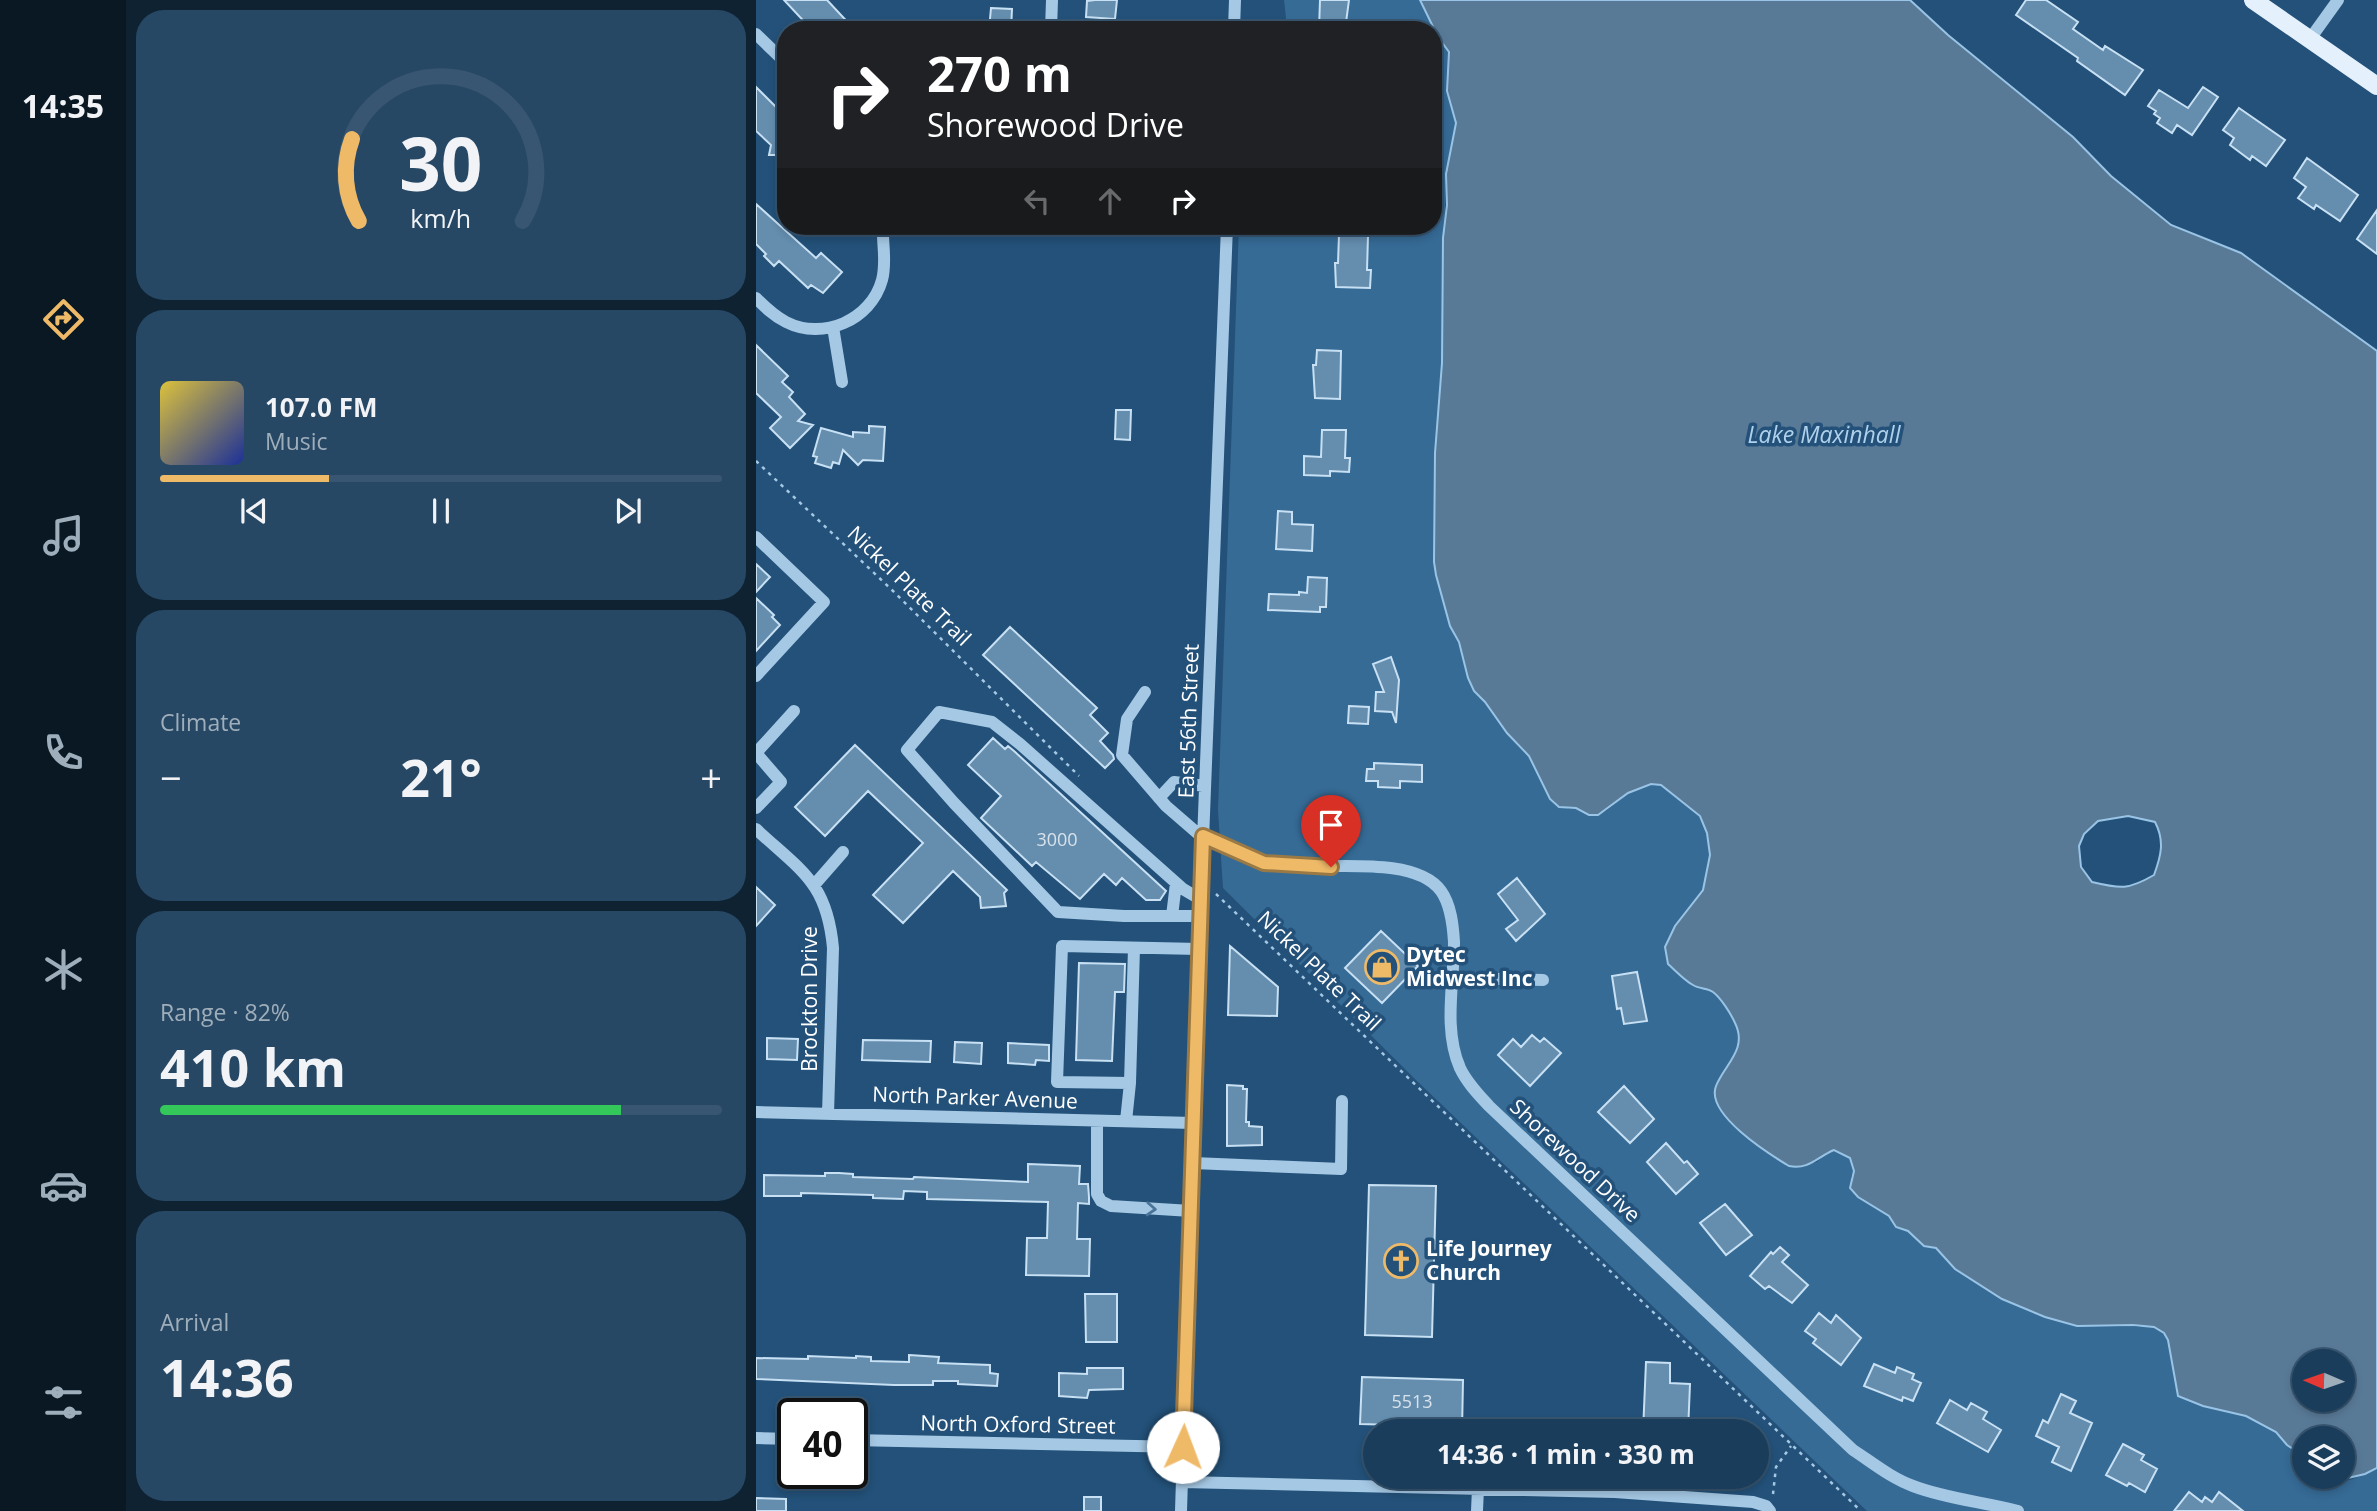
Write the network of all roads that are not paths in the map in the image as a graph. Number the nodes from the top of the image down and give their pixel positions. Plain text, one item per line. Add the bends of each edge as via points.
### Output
1 (1052, 0) edge
2 (1235, 0) edge
3 (2253, 0) edge
4 (2338, 0) edge
5 (1051, 21) edge
6 (1234, 21) edge
7 (756, 33) edge
8 (2310, 39) junction
9 (777, 54) edge
10 (2377, 86) edge
11 (883, 235) edge
12 (1227, 235) edge
13 (756, 298) edge
14 (833, 327) junction
15 (842, 383) dead end
16 (756, 537) edge
17 (756, 676) edge
18 (1145, 692) dead end
19 (794, 710) dead end
20 (1205, 786) junction
21 (1159, 798) junction
22 (756, 808) edge
23 (756, 829) edge
24 (1203, 837) junction
25 (843, 852) dead end
26 (1176, 883) junction
27 (815, 884) junction
28 (1200, 895) junction
29 (1172, 916) junction
30 (1200, 916) junction
31 (1134, 948) junction
32 (1199, 949) junction
33 (1454, 978) junction
34 (1543, 980) dead end
35 (1130, 1083) junction
36 (1342, 1101) dead end
37 (756, 1112) edge
38 (828, 1114) junction
39 (1097, 1121) junction
40 (1126, 1121) junction
41 (1194, 1123) junction
42 (1193, 1163) junction
43 (1191, 1211) junction
44 (756, 1438) edge
45 (777, 1439) edge
46 (868, 1440) edge
47 (1183, 1447) junction
48 (1182, 1482) junction
49 (1363, 1486) edge
50 (1478, 1489) edge
51 (1508, 1489) edge
52 (1770, 1506) edge
53 (1181, 1511) edge
54 (1477, 1511) edge
55 (2018, 1511) edge

1 - 5 street
2 - 6 street
3 - 8 main road
4 - 8 street
7 - 9 street
8 - 10 main road
11 - 14 street via 884,269 876,295 857,316
12 - 20 street, East 56th Street
13 - 14 street via 792,325
14 - 15 street
16 - 17 street via 824,602
18 - 21 street, Shorewood Drive via 1128,719 1122,755
19 - 22 street via 756,753 780,782
20 - 21 street via 1174,782
20 - 24 street, East 56th Street
21 - 24 street, Shorewood Drive
23 - 27 street, Brockton Drive
24 - 28 street, East 56th Street
24 - 33 street, Shorewood Drive via 1264,863 1406,870 1427,878 1450,909
25 - 27 street
26 - 28 street
26 - 29 street
26 - 29 street via 992,723 939,712 907,750 1058,912
27 - 38 street, Brockton Drive via 831,923 833,948
28 - 30 street, East 56th Street
29 - 30 street
30 - 32 street, East 56th Street
31 - 32 street
31 - 35 street
31 - 35 street via 1062,946 1057,1082
32 - 41 street, East 56th Street
33 - 34 street
33 - 55 street, Shorewood Drive via 1451,1020 1457,1059 1489,1106 1866,1459 1923,1490
35 - 40 street
36 - 42 street via 1341,1169
37 - 38 street, North Parker Avenue
38 - 39 street, North Parker Avenue
39 - 40 street, North Parker Avenue
39 -> 43 street via 1097,1194 1101,1202
40 - 41 street, North Parker Avenue
41 - 42 street, East 56th Street
42 - 43 street, East 56th Street
43 - 47 street, East 56th Street
44 - 45 street
46 - 47 street, North Oxford Street
47 - 48 street, East 56th Street
48 - 49 street
48 - 53 street, East 56th Street
50 - 54 street
51 - 52 street via 1629,1493

